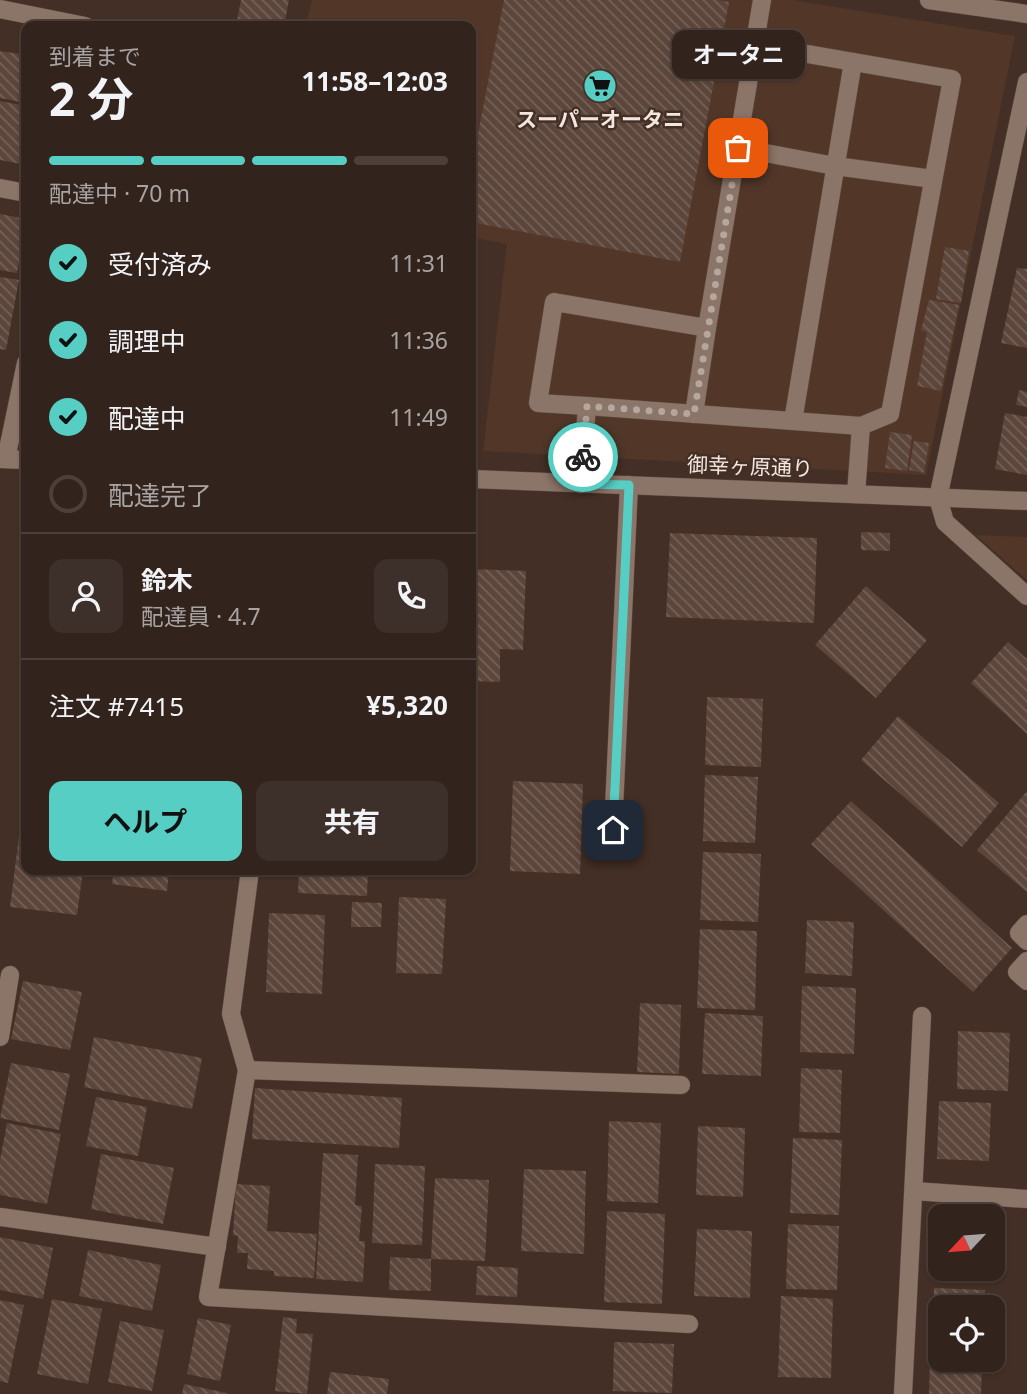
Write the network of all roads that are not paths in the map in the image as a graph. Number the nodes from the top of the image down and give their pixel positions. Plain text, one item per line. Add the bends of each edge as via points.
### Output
1 (762, 0) edge
2 (929, 0) edge
3 (0, 9) edge
4 (1027, 14) edge
5 (60, 21) edge
6 (755, 45) junction
7 (853, 62) junction
8 (1027, 82) edge
9 (1022, 138) edge
10 (738, 148) junction
11 (835, 166) junction
12 (933, 179) junction
13 (0, 188) edge
14 (21, 191) edge
15 (707, 328) junction
16 (21, 384) edge
17 (587, 406) junction
18 (694, 414) junction
19 (793, 421) junction
20 (861, 426) junction
21 (3, 459) edge
22 (21, 460) edge
23 (476, 479) edge
24 (581, 484) junction
25 (629, 485) junction
26 (856, 494) junction
27 (938, 498) junction
28 (1027, 501) edge
29 (1027, 596) edge
30 (613, 830) dead end
31 (249, 875) edge
32 (1027, 924) edge
33 (1027, 941) edge
34 (1027, 961) edge
35 (10, 975) dead end
36 (1027, 981) edge
37 (922, 1016) dead end
38 (0, 1037) edge
39 (247, 1070) junction
40 (681, 1085) dead end
41 (914, 1191) junction
42 (1027, 1199) edge
43 (0, 1217) edge
44 (217, 1247) junction
45 (689, 1324) dead end
46 (904, 1394) edge

1 - 6 street
2 - 4 street
3 - 5 street
6 - 7 street
6 - 10 street
7 - 11 street
7 - 12 street via 952,79
8 - 9 street
9 - 27 street
10 - 11 street
10 - 15 street
11 - 12 street
11 - 19 street
12 - 20 street via 890,414
13 - 14 street
15 - 17 street via 554,302 538,402
15 - 18 street
16 - 21 street
17 - 18 street
17 - 24 street
18 - 19 street
19 - 20 street
20 - 26 street
21 - 22 street
23 - 24 street, 御幸ヶ原通り
24 - 25 street, 御幸ヶ原通り
25 - 26 street, 御幸ヶ原通り
25 - 30 street
26 - 27 street, 御幸ヶ原通り
27 - 28 street, 御幸ヶ原通り
27 - 29 street via 945,522
31 - 39 street via 231,1014
32 - 33 street via 1019,933
34 - 36 street via 1017,972
35 - 38 street
37 - 41 street
39 - 40 street
39 - 44 street
41 - 42 street
41 - 46 street
43 - 44 street
44 - 45 street via 208,1297

